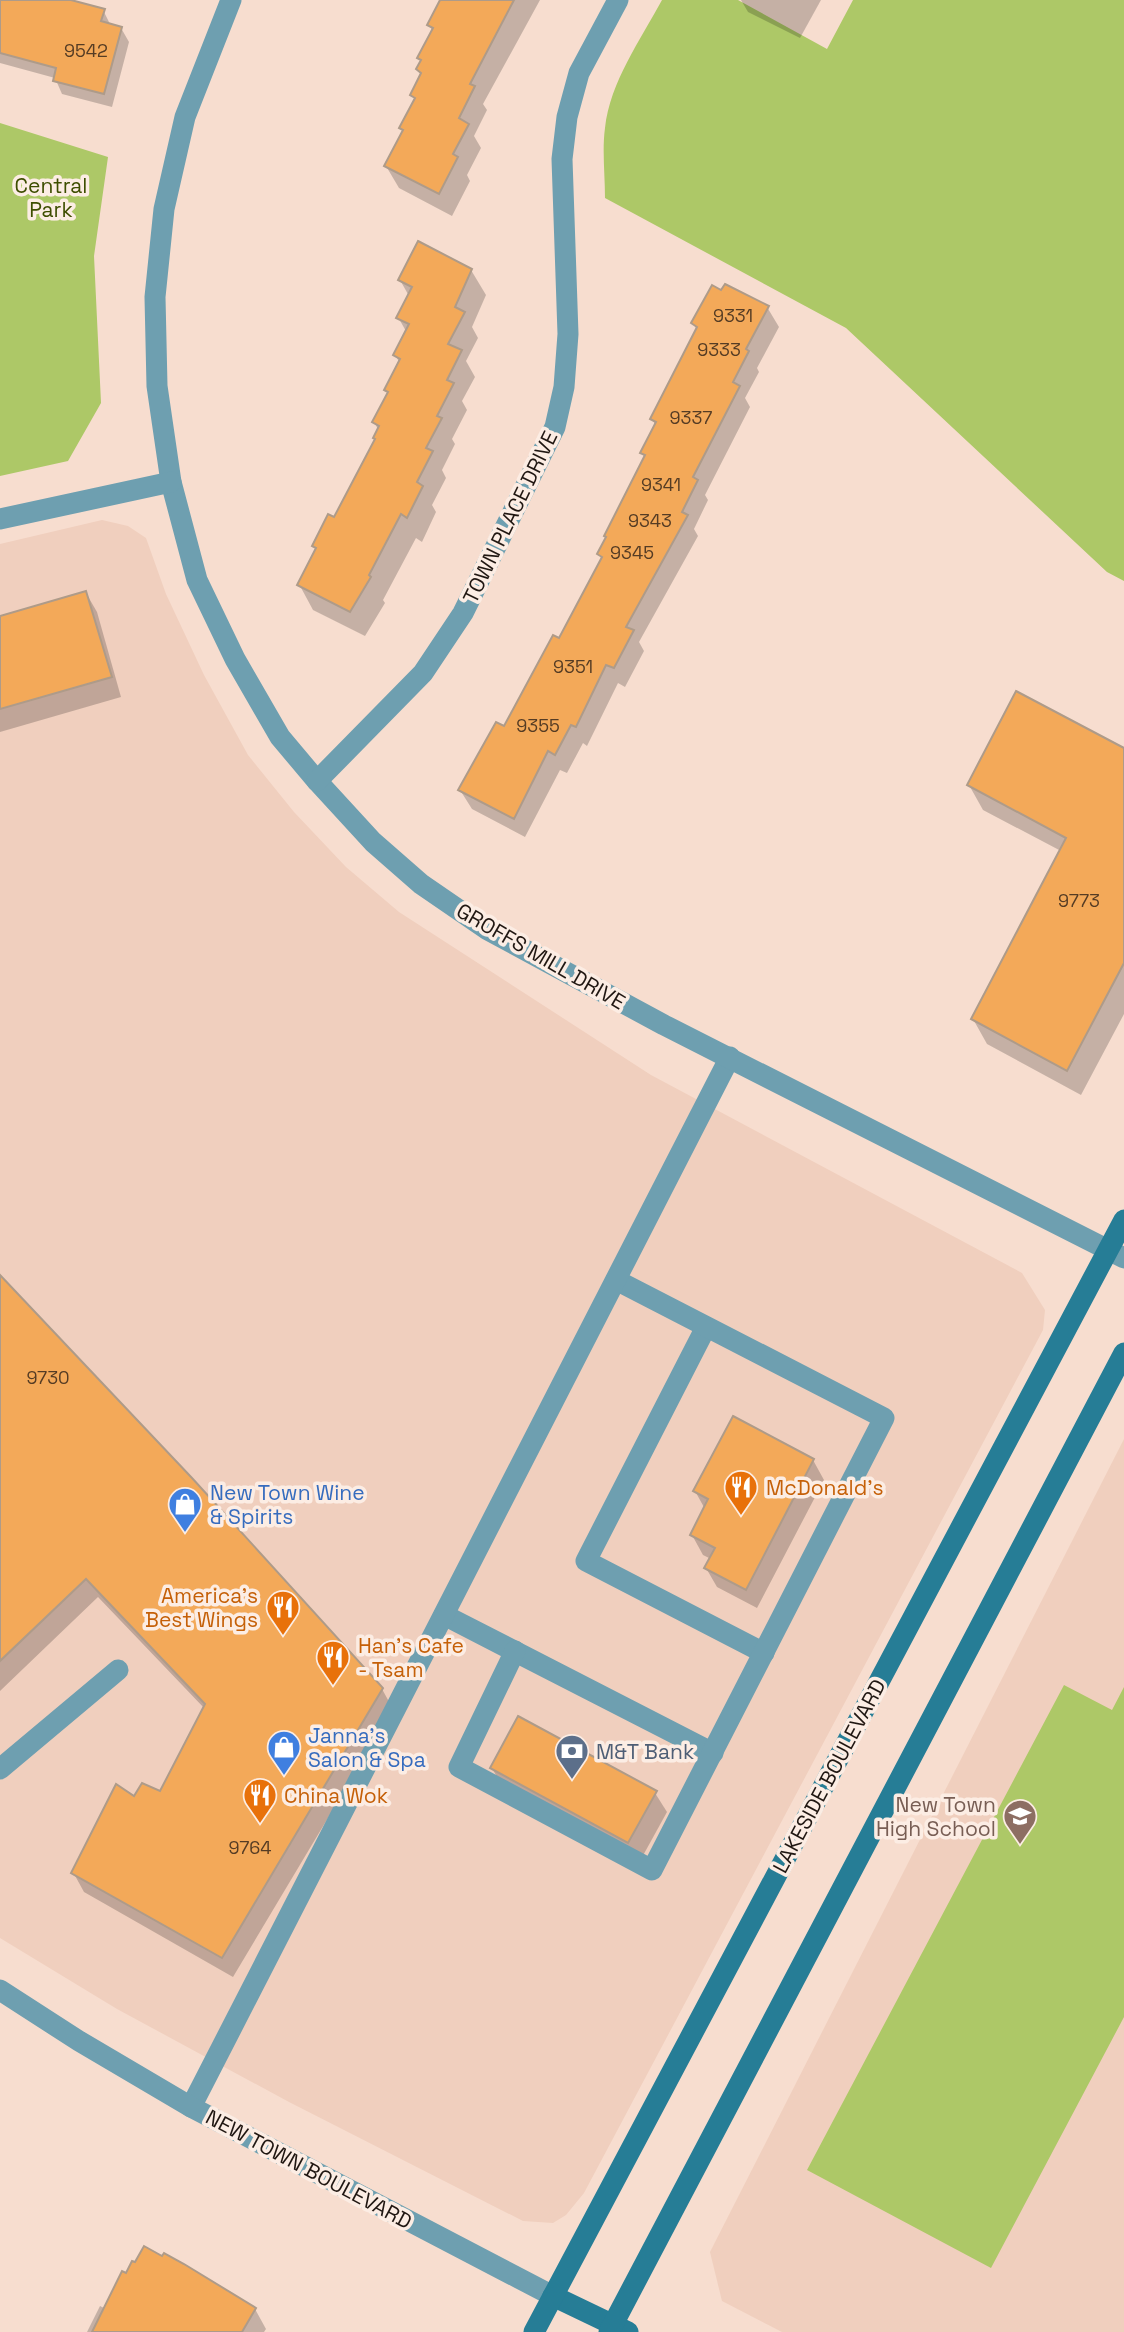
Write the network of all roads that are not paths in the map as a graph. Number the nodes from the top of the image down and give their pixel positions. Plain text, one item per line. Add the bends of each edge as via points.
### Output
1 (230, 0) edge
2 (618, 0) edge
3 (171, 482) junction
4 (0, 519) edge
5 (317, 781) junction
6 (730, 1057) junction
7 (1124, 1220) edge
8 (1116, 1254) edge
9 (616, 1280) junction
10 (706, 1327) junction
11 (1124, 1353) edge
12 (444, 1615) junction
13 (515, 1651) junction
14 (764, 1653) junction
15 (118, 1670) dead end
16 (713, 1753) junction
17 (0, 1769) edge
18 (0, 1990) edge
19 (191, 2107) junction
20 (553, 2296) junction
21 (617, 2330) edge
22 (534, 2332) edge

1 - 3 street, GROFFS MILL DRIVE via 185,117 164,209 155,297 156,373
2 - 5 street, TOWN PLACE DRIVE via 579,73 567,117 562,159 568,334 555,427 456,623 423,673
3 - 4 street
3 - 5 street, GROFFS MILL DRIVE via 197,580 235,659 280,737
5 - 6 street, GROFFS MILL DRIVE via 373,842 421,884 488,930
6 - 8 street, GROFFS MILL DRIVE
6 - 9 street
7 - 8 main road, LAKESIDE BOULEVARD
8 - 20 main road, LAKESIDE BOULEVARD
9 - 10 street
9 - 12 street
10 - 14 street via 586,1561
10 - 14 street via 884,1418
11 - 21 main road
12 - 13 street
12 - 19 street
13 - 16 street
13 - 16 street via 459,1767 652,1870
14 - 16 street
15 - 17 street
18 - 19 street, NEW TOWN BOULEVARD
19 - 20 street, NEW TOWN BOULEVARD
20 - 21 main road, NEW TOWN BOULEVARD
20 - 22 main road, LAKESIDE BOULEVARD

